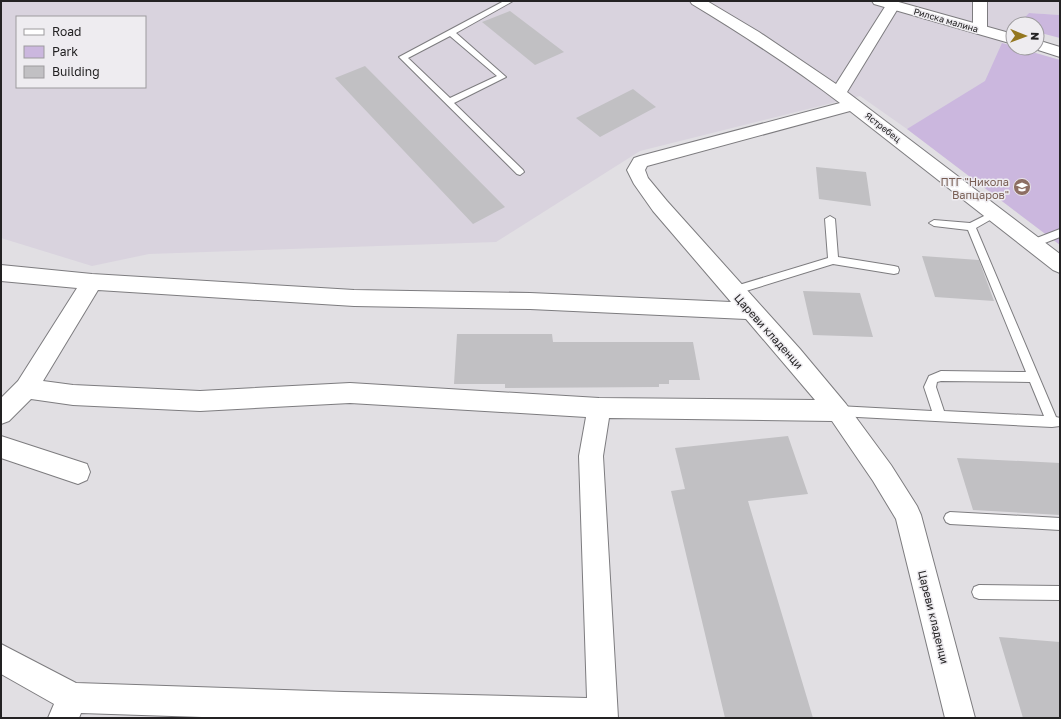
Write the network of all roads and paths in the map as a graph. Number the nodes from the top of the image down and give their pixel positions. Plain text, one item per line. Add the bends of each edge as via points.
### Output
1 (509, 1) edge
2 (697, 1) edge
3 (980, 1) edge
4 (886, 3) edge
5 (980, 29) junction
6 (452, 34) junction
7 (1005, 36) edge
8 (1045, 47) edge
9 (1060, 52) edge
10 (838, 93) junction
11 (449, 102) junction
12 (854, 106) junction
13 (520, 172) dead end
14 (994, 214) junction
15 (830, 219) dead end
16 (934, 223) dead end
17 (971, 227) junction
18 (1060, 233) edge
19 (1032, 244) junction
20 (833, 260) junction
21 (1060, 265) edge
22 (894, 270) dead end
23 (1, 273) edge
24 (92, 282) junction
25 (733, 291) junction
26 (751, 311) junction
27 (1033, 377) junction
28 (26, 388) junction
29 (599, 408) junction
30 (838, 411) junction
31 (1, 414) edge
32 (940, 416) junction
33 (1056, 422) edge
34 (1, 447) edge
35 (78, 472) dead end
36 (950, 518) dead end
37 (1060, 524) edge
38 (979, 592) dead end
39 (1060, 593) edge
40 (1, 658) edge
41 (68, 708) edge
42 (343, 712) edge
43 (602, 715) edge
44 (960, 718) edge

1 - 6 lane
2 - 10 street, Ястребец via 754,35
3 - 5 street
4 - 5 street, Рилска малина
4 - 10 street
5 - 7 street, Рилска малина
6 - 11 lane via 403,57
6 - 11 lane via 502,76
8 - 9 street
10 - 12 street, Ястребец
11 - 13 lane
12 - 14 street, Ястребец
12 - 25 street, Цареви кладенци via 640,162 636,170 640,180
14 - 17 lane
14 - 19 street, Ястребец
15 - 20 lane
16 - 17 lane
17 - 27 lane
18 - 19 lane
19 - 21 street, Ястребец
20 - 22 lane
20 - 25 lane
23 - 24 street
24 - 26 street via 354,298 530,301
24 - 28 street
25 - 26 street, Цареви кладенци
26 - 30 street, Цареви кладенци
27 - 32 lane via 941,376 933,379 930,387
27 - 33 lane
28 - 29 street via 73,395 200,401 350,393
28 - 31 street
29 - 30 street
29 - 43 street via 591,456
30 - 32 lane
30 - 44 street, Цареви кладенци via 908,515
32 - 33 lane
34 - 35 street
36 - 37 lane
38 - 39 lane
40 - 41 street
41 - 42 street
42 - 43 street

